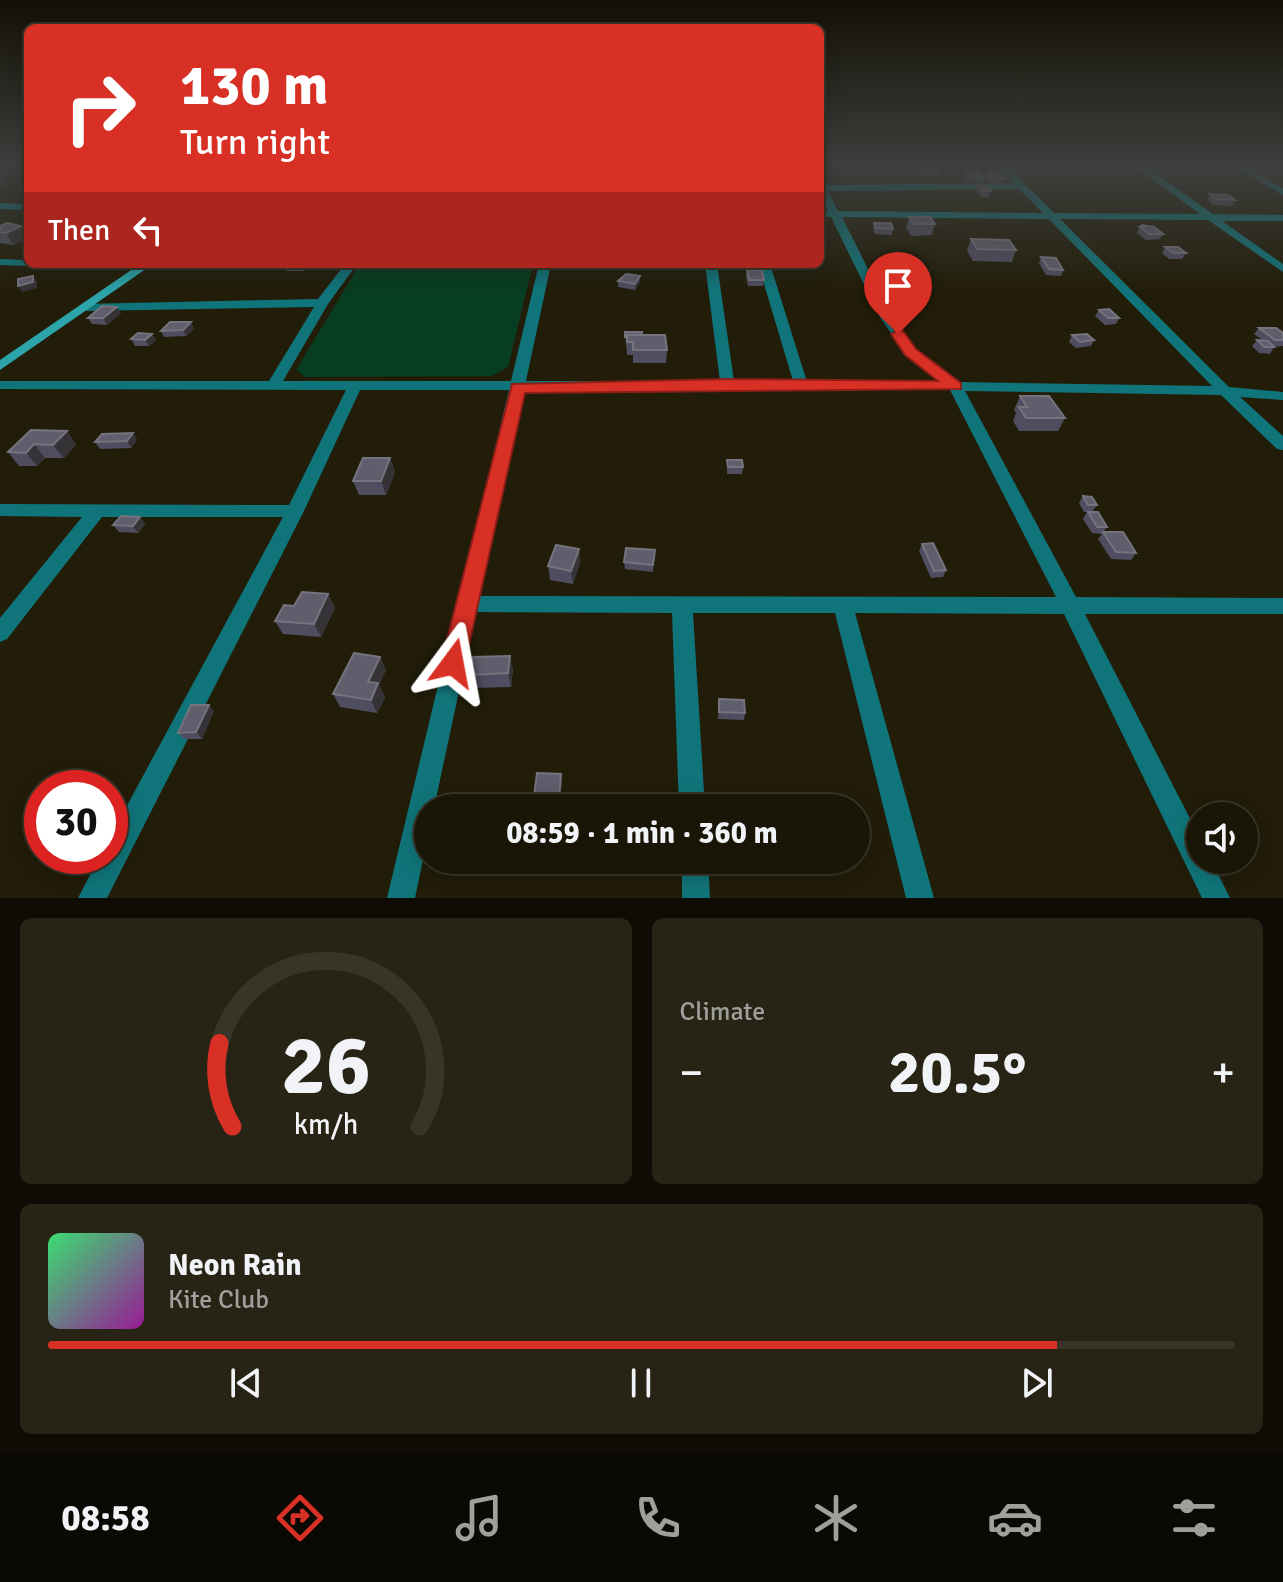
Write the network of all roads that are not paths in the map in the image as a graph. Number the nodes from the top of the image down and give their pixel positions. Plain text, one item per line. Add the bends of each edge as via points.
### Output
1 (1042, 208) edge
2 (1195, 208) edge
3 (827, 214) edge
4 (1051, 217) junction
5 (1209, 218) junction
6 (1283, 218) edge
7 (0, 262) edge
8 (24, 263) edge
9 (142, 268) edge
10 (348, 268) edge
11 (544, 268) edge
12 (712, 268) edge
13 (765, 268) edge
14 (1283, 269) edge
15 (322, 303) junction
16 (86, 307) junction
17 (0, 366) edge
18 (274, 384) junction
19 (727, 384) junction
20 (0, 385) edge
21 (801, 385) junction
22 (355, 386) junction
23 (955, 386) junction
24 (518, 388) junction
25 (1225, 391) junction
26 (1283, 396) edge
27 (1283, 445) edge
28 (0, 510) edge
29 (295, 511) junction
30 (96, 512) junction
31 (682, 603) junction
32 (466, 604) junction
33 (843, 606) junction
34 (1283, 606) edge
35 (1071, 607) junction
36 (0, 633) edge
37 (691, 794) edge
38 (695, 874) edge
39 (92, 898) edge
40 (401, 898) edge
41 (696, 898) edge
42 (920, 898) edge
43 (1216, 898) edge

1 - 4 street
2 - 5 street
3 - 4 street
3 - 23 street via 911,352
4 - 5 street
4 - 25 street
5 - 6 street
5 - 14 street
7 - 8 street
9 - 16 street
10 - 15 street
11 - 24 street
12 - 19 street
13 - 21 street
15 - 16 street
15 - 18 street
16 - 17 street
18 - 20 street
18 - 22 street
19 - 21 street
19 - 24 street
21 - 23 street
22 - 24 street
22 - 29 street
23 - 25 street
23 - 35 street
24 - 32 street
25 - 26 street
25 - 27 street
28 - 30 street
29 - 30 street
29 - 39 street
30 - 36 street
31 - 32 street
31 - 33 street
31 - 37 street
32 - 40 street
33 - 35 street
33 - 42 street
34 - 35 street
35 - 43 street
38 - 41 street

